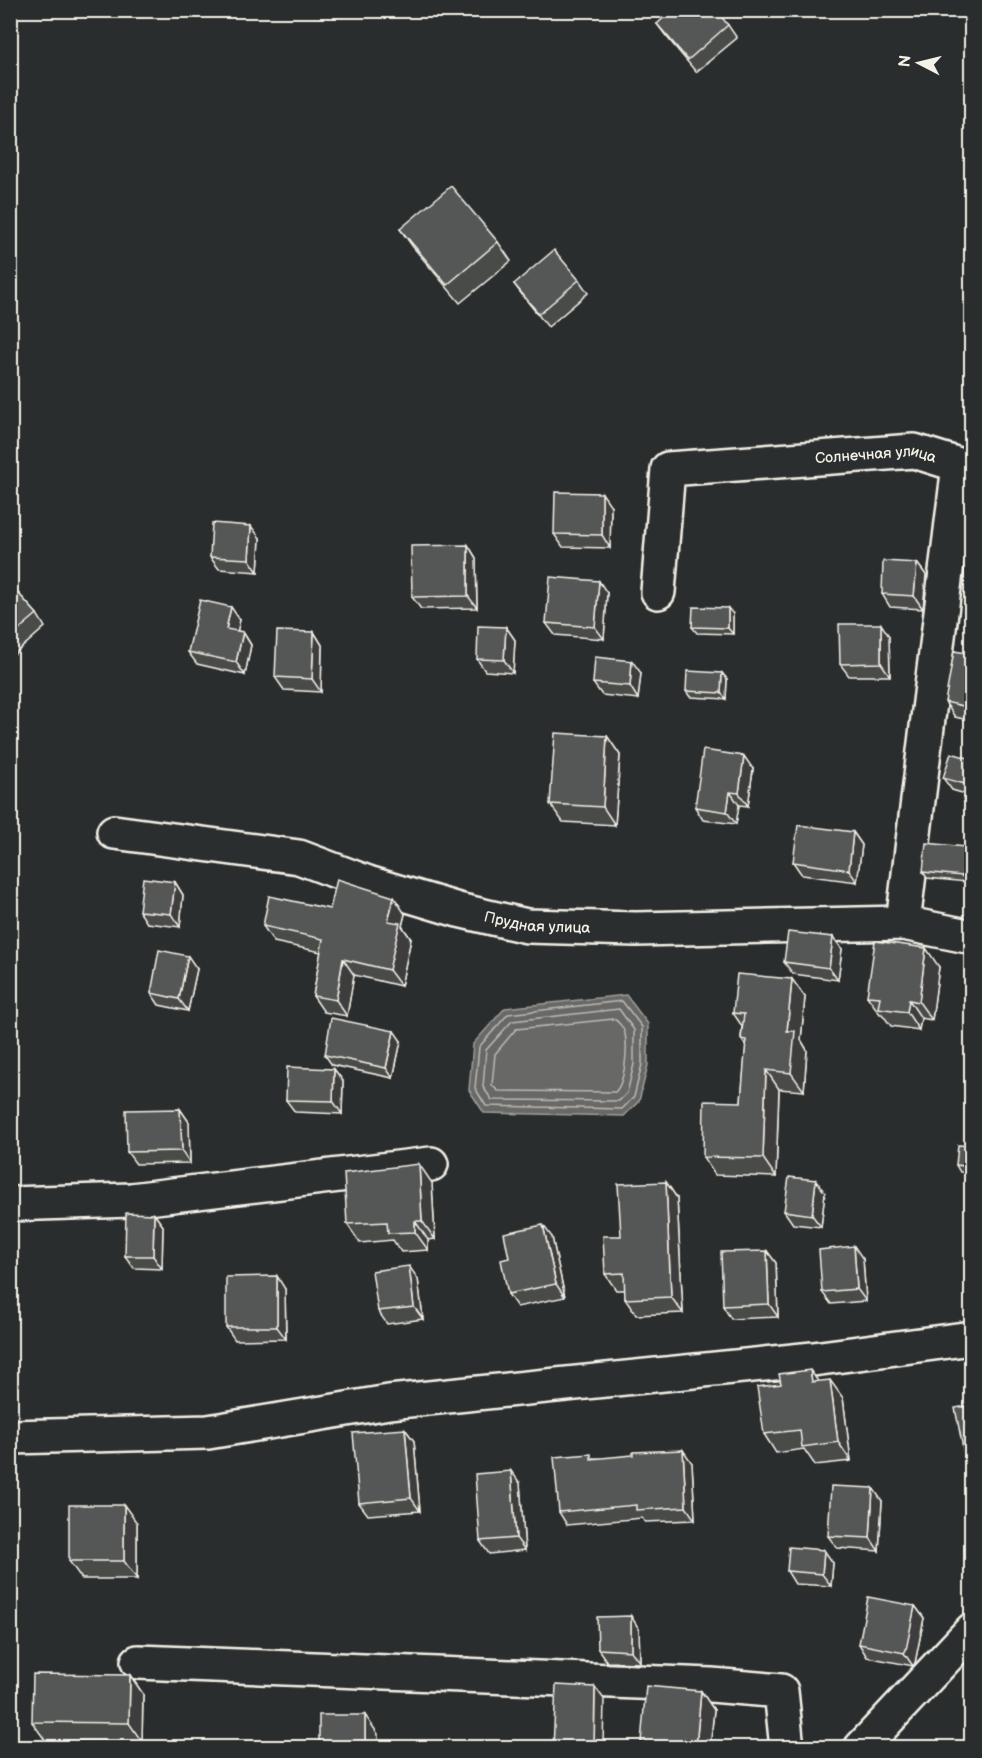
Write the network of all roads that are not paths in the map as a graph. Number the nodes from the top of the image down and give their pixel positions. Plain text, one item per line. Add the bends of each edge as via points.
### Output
1 (658, 592) dead end
2 (114, 832) dead end
3 (903, 923) junction
4 (972, 937) edge
5 (431, 1164) dead end
6 (10, 1204) edge
7 (972, 1338) edge
8 (10, 1437) edge
9 (972, 1630) edge
10 (138, 1662) dead end
11 (787, 1748) edge
12 (861, 1748) edge

1 - 3 street, Солнечная улица via 668,469 914,451 959,465
2 - 3 street, Прудная улица via 298,857 368,883 527,926 636,929
3 - 4 street, Прудная улица
5 - 6 street via 131,1200
7 - 8 street via 813,1359 388,1402 208,1432
9 - 12 street
10 - 11 street via 781,1691

